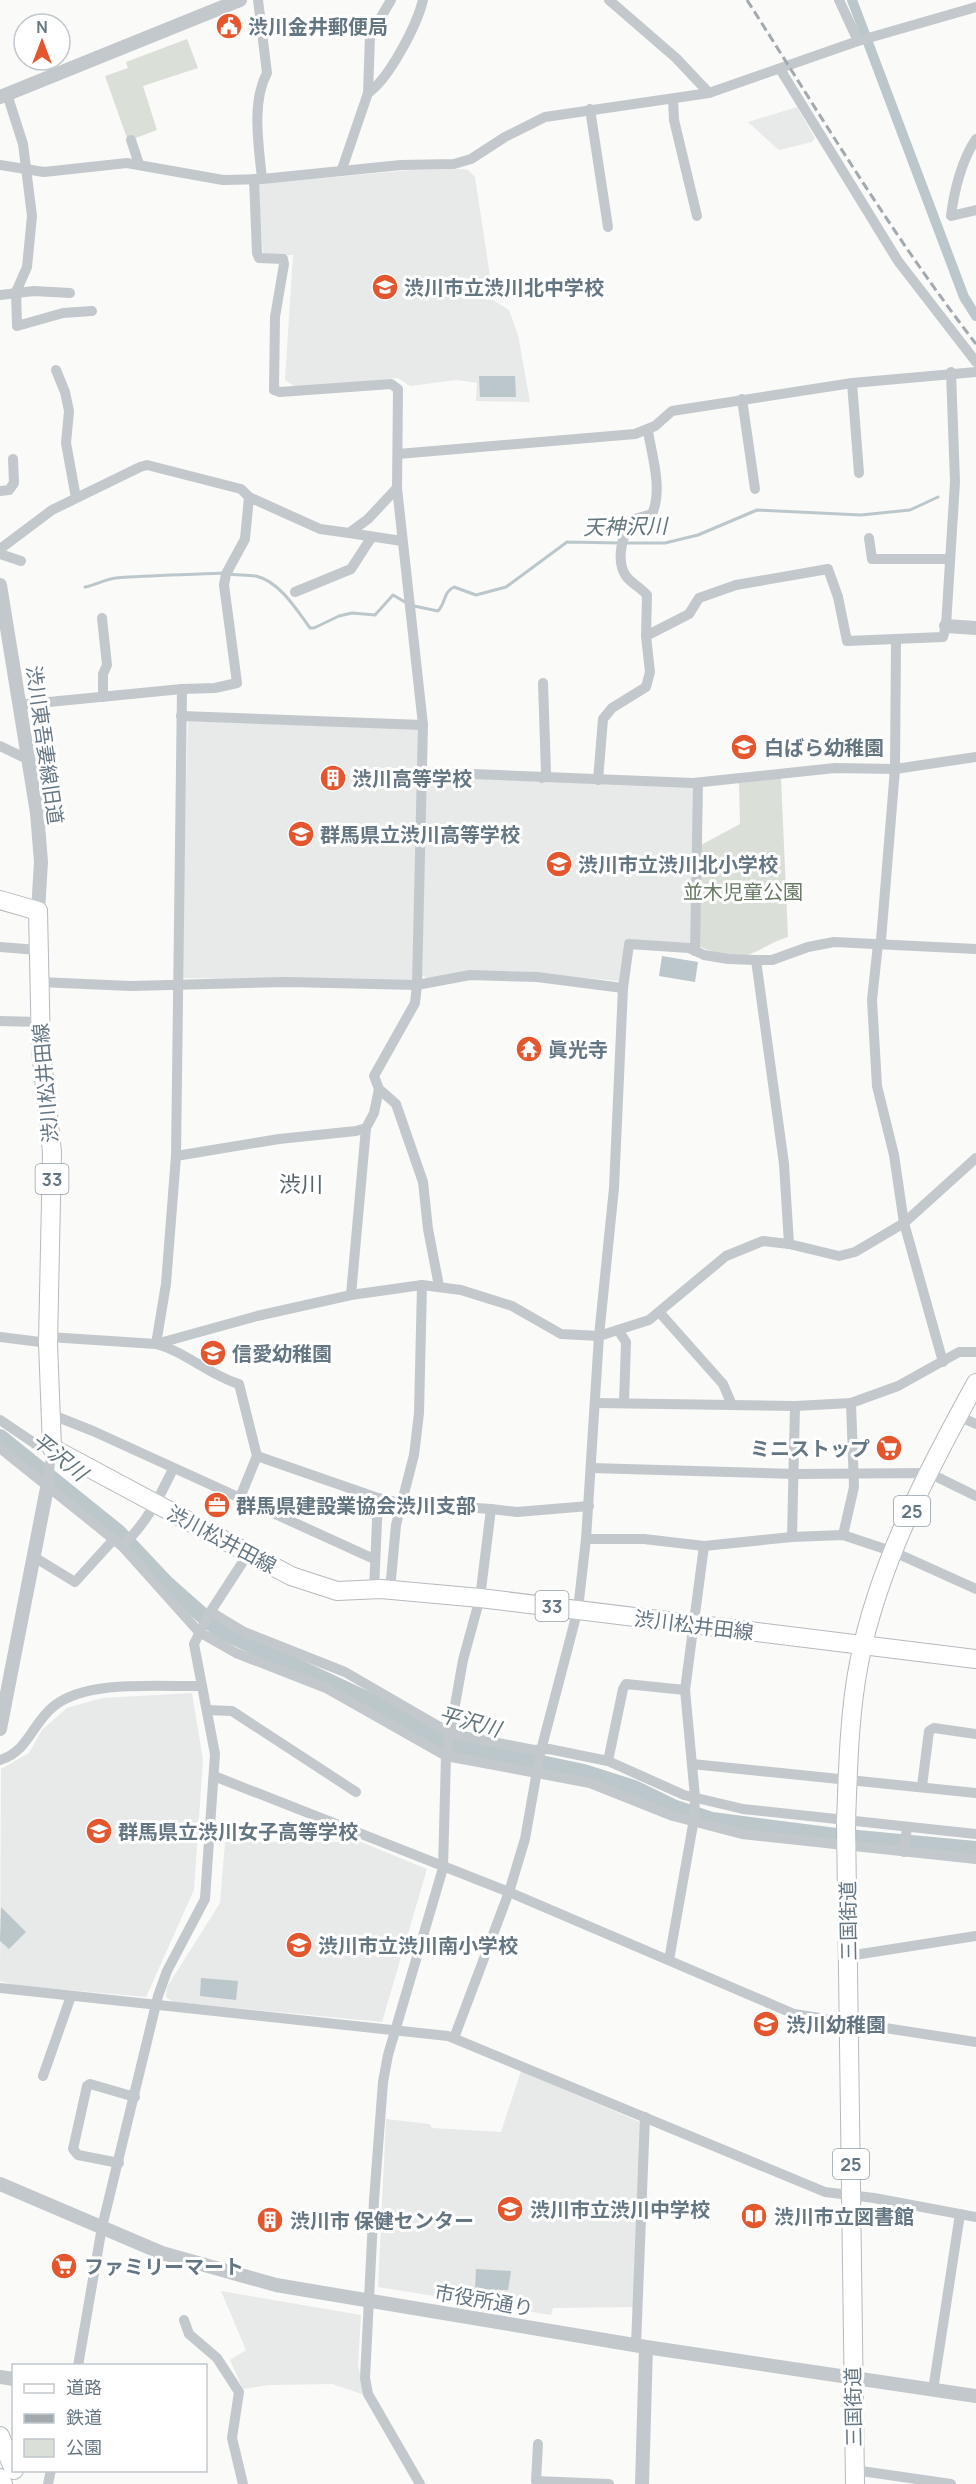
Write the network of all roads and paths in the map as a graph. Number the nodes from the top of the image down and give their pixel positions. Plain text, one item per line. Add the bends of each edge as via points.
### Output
1 (240, 0) edge
2 (258, 0) edge
3 (391, 0) edge
4 (423, 0) edge
5 (609, 0) edge
6 (839, 0) edge
7 (976, 7) edge
8 (864, 39) junction
9 (780, 69) junction
10 (368, 93) junction
11 (709, 93) junction
12 (4, 96) edge
13 (673, 99) junction
14 (590, 109) junction
15 (976, 139) edge
16 (131, 140) dead end
17 (138, 164) junction
18 (0, 165) edge
19 (27, 169) junction
20 (342, 170) junction
21 (258, 179) junction
22 (976, 210) edge
23 (697, 216) dead end
24 (608, 227) dead end
25 (16, 292) junction
26 (70, 293) dead end
27 (0, 295) edge
28 (92, 312) dead end
29 (976, 362) edge
30 (56, 370) dead end
31 (951, 372) junction
32 (976, 372) edge
33 (852, 383) junction
34 (742, 399) junction
35 (648, 431) junction
36 (398, 454) junction
37 (13, 459) dead end
38 (859, 473) dead end
39 (396, 488) junction
40 (755, 489) dead end
41 (0, 491) edge
42 (249, 497) junction
43 (76, 498) junction
44 (349, 533) junction
45 (371, 538) junction
46 (869, 538) dead end
47 (402, 541) junction
48 (0, 549) edge
49 (0, 554) edge
50 (949, 559) junction
51 (21, 561) dead end
52 (0, 585) edge
53 (295, 592) dead end
54 (102, 618) dead end
55 (946, 626) junction
56 (976, 628) edge
57 (646, 636) junction
58 (896, 641) junction
59 (543, 683) dead end
60 (182, 689) junction
61 (103, 697) junction
62 (18, 705) junction
63 (181, 716) junction
64 (423, 725) junction
65 (3, 750) edge
66 (976, 757) edge
67 (27, 759) junction
68 (895, 769) junction
69 (423, 772) junction
70 (542, 777) junction
71 (598, 780) junction
72 (698, 783) junction
73 (0, 900) edge
74 (38, 911) junction
75 (878, 944) junction
76 (0, 946) edge
77 (976, 949) edge
78 (38, 950) junction
79 (695, 951) junction
80 (756, 960) junction
81 (39, 982) junction
82 (417, 985) junction
83 (176, 986) junction
84 (623, 988) junction
85 (0, 1021) edge
86 (39, 1022) junction
87 (379, 1089) junction
88 (366, 1128) junction
89 (176, 1156) junction
90 (976, 1158) edge
91 (904, 1223) junction
92 (789, 1244) junction
93 (422, 1285) junction
94 (439, 1286) junction
95 (351, 1295) junction
96 (660, 1313) junction
97 (618, 1329) junction
98 (599, 1336) junction
99 (0, 1337) edge
100 (48, 1340) junction
101 (156, 1344) junction
102 (976, 1352) edge
103 (943, 1362) junction
104 (976, 1383) edge
105 (595, 1403) junction
106 (624, 1403) junction
107 (851, 1403) junction
108 (732, 1405) junction
109 (795, 1406) junction
110 (50, 1414) junction
111 (958, 1416) junction
112 (0, 1420) edge
113 (976, 1424) edge
114 (0, 1448) edge
115 (51, 1455) junction
116 (257, 1456) junction
117 (173, 1468) junction
118 (591, 1468) junction
119 (929, 1473) junction
120 (794, 1474) junction
121 (854, 1474) junction
122 (48, 1485) junction
123 (976, 1496) edge
124 (378, 1498) junction
125 (239, 1500) junction
126 (400, 1503) junction
127 (157, 1504) junction
128 (589, 1506) junction
129 (491, 1509) junction
130 (843, 1535) junction
131 (792, 1537) junction
132 (586, 1539) junction
133 (120, 1543) junction
134 (704, 1546) junction
135 (894, 1552) junction
136 (248, 1554) junction
137 (34, 1557) junction
138 (374, 1559) junction
139 (382, 1590) junction
140 (976, 1590) edge
141 (480, 1598) junction
142 (578, 1609) junction
143 (210, 1613) junction
144 (693, 1624) junction
145 (201, 1629) junction
146 (863, 1646) junction
147 (976, 1659) edge
148 (202, 1686) junction
149 (685, 1690) junction
150 (207, 1710) junction
151 (0, 1729) edge
152 (976, 1734) edge
153 (452, 1735) junction
154 (541, 1752) junction
155 (447, 1754) junction
156 (0, 1760) edge
157 (608, 1761) junction
158 (692, 1764) junction
159 (537, 1772) junction
160 (214, 1776) junction
161 (848, 1780) junction
162 (922, 1786) junction
163 (356, 1792) dead end
164 (976, 1793) edge
165 (695, 1800) junction
166 (693, 1821) junction
167 (907, 1828) junction
168 (976, 1834) edge
169 (846, 1835) junction
170 (904, 1851) junction
171 (976, 1859) edge
172 (443, 1868) junction
173 (509, 1892) junction
174 (976, 1936) edge
175 (848, 1956) junction
176 (669, 1960) junction
177 (0, 1988) edge
178 (71, 1996) junction
179 (156, 2006) junction
180 (850, 2020) junction
181 (394, 2031) junction
182 (454, 2038) junction
183 (976, 2042) edge
184 (43, 2076) dead end
185 (135, 2097) junction
186 (645, 2117) junction
187 (119, 2163) junction
188 (0, 2184) edge
189 (851, 2194) junction
190 (960, 2214) junction
191 (976, 2217) edge
192 (102, 2227) junction
193 (369, 2300) junction
194 (184, 2320) dead end
195 (641, 2346) junction
196 (78, 2364) edge
197 (853, 2378) junction
198 (933, 2390) junction
199 (976, 2396) edge
200 (0, 2436) edge
201 (538, 2444) dead end
202 (12, 2465) edge
203 (854, 2477) edge
204 (0, 2478) edge
205 (3, 2484) edge
206 (243, 2484) edge
207 (420, 2484) edge
208 (609, 2484) edge
209 (642, 2484) edge
210 (951, 2484) edge

1 - 12 street
2 - 21 street via 267,73 258,122
3 - 10 street via 370,36
4 - 10 street via 401,49 377,87
5 - 11 street via 676,58
6 - 8 street
7 - 8 street
8 - 9 street
9 - 11 street
9 - 29 street via 898,261
10 - 20 street
11 - 13 street
12 - 19 street via 23,144
13 - 14 street
13 - 23 street via 674,120
14 - 20 street via 535,120 465,162
14 - 24 street
15 - 22 street via 951,216
16 - 17 street
17 - 19 street via 44,172
17 - 21 street via 223,180
18 - 19 street
19 - 25 street via 32,216 27,267
20 - 21 street
21 - 36 street via 257,253 259,258 283,259 284,264 275,317 274,390 391,384 398,389
25 - 26 street
25 - 27 street
25 - 28 street via 17,326 63,313
30 - 43 street via 69,411 66,443
31 - 32 street
31 - 33 street
31 - 50 street via 955,482
33 - 34 street
33 - 38 street
34 - 35 street via 672,411
34 - 40 street
35 - 36 street via 577,441
35 - 57 street via 657,503 652,514 631,520 622,549 626,576 647,595
36 - 39 street
37 - 41 street via 15,483
39 - 44 street via 368,519
39 - 47 street
42 - 43 street via 241,489 147,465
42 - 44 street via 320,529
42 - 60 street via 245,539 226,577 225,607 237,683
43 - 48 street via 52,510
44 - 45 street
45 - 47 street
45 - 53 street via 351,569
46 - 50 street via 872,559
47 - 64 street
49 - 51 street
50 - 55 street
52 - 62 street, 渋川東吾妻線旧道
54 - 61 street via 107,666
55 - 56 street
55 - 58 street via 943,637
57 - 58 street via 689,614 699,598 746,583 828,569 847,641
57 - 71 street via 650,672 646,687 612,708 603,719
58 - 68 street
59 - 70 street via 546,773
60 - 61 street
60 - 63 street
61 - 62 street
62 - 67 street, 渋川東吾妻線旧道
63 - 64 street
63 - 83 street
64 - 69 street
65 - 67 street
66 - 68 street
67 - 74 street, 渋川東吾妻線旧道 via 37,813
68 - 72 street via 835,768
68 - 75 street
69 - 70 street
69 - 82 street
70 - 71 street
71 - 72 street
72 - 79 street
73 - 74 main road
74 - 78 main road, 渋川松井田線 / 33
75 - 77 street
75 - 80 street via 834,942 772,960
75 - 91 street via 872,1000 877,1086 894,1155
76 - 78 street
78 - 81 main road, 渋川松井田線 / 33
79 - 80 street via 728,960
79 - 84 street via 629,944
80 - 92 street via 784,1164
81 - 83 street
81 - 86 main road, 渋川松井田線 / 33
82 - 83 street via 181,982
82 - 84 street via 470,975 537,977
82 - 87 street via 415,1003 374,1076
83 - 89 street
84 - 98 street via 614,1188
85 - 86 street
86 - 100 main road, 渋川松井田線 / 33 via 52,1172
87 - 88 street
87 - 94 street via 396,1104 423,1182
88 - 89 street
88 - 95 street
89 - 101 street via 166,1284
90 - 91 street
91 - 92 street via 855,1252 839,1256
91 - 103 street
92 - 96 street via 763,1241 726,1256
93 - 94 street
93 - 95 street
93 - 126 street via 419,1413 414,1455
94 - 98 street via 512,1306 561,1334
95 - 101 street
96 - 97 street
96 - 108 street via 723,1384
97 - 98 street
97 - 106 street via 626,1342
98 - 105 street
99 - 100 street
100 - 101 street
100 - 110 main road, 渋川松井田線 / 33
101 - 116 street via 172,1348 191,1362 239,1384
102 - 103 street via 959,1352
103 - 107 street via 898,1386
104 - 111 main road, 三国街道 / 25
105 - 106 street
105 - 118 street
106 - 108 street
107 - 109 street
107 - 121 street
108 - 109 street
109 - 120 street
110 - 115 main road, 渋川松井田線 / 33
110 - 117 street
111 - 113 street
111 - 119 main road, 三国街道 / 25
112 - 115 street
114 - 122 street
115 - 122 street
115 - 127 main road, 渋川松井田線 / 33
116 - 124 street
116 - 125 street
117 - 125 street
117 - 127 street
118 - 120 street
118 - 128 street
119 - 121 street
119 - 123 street
119 - 135 main road, 三国街道 / 25
120 - 121 street
120 - 131 street
121 - 130 street
122 - 133 street
122 - 137 street
124 - 126 street
124 - 138 street
125 - 138 street
126 - 129 street
126 - 139 street
127 - 133 street via 136,1533
127 - 136 main road, 渋川松井田線 / 33
128 - 129 street via 517,1512
128 - 132 street
129 - 141 street
130 - 131 street
130 - 135 street
131 - 134 street
132 - 134 street via 644,1539
132 - 142 street
133 - 137 street via 75,1582
133 - 145 street
134 - 144 street
135 - 140 street
135 - 146 main road, 三国街道 / 25
136 - 139 main road, 渋川松井田線 / 33 via 320,1587
136 - 143 street
137 - 151 street
138 - 139 street
139 - 141 main road, 渋川松井田線 / 33
141 - 142 main road, 渋川松井田線 / 33
141 - 153 street via 463,1660
142 - 144 main road, 渋川松井田線 / 33
142 - 154 street
143 - 145 street
143 - 153 street via 244,1632 345,1672
144 - 146 main road, 渋川松井田線 / 33
144 - 149 street
145 - 148 street via 194,1644
145 - 155 street via 236,1653 326,1688
146 - 147 main road, 渋川松井田線 / 33
146 - 161 main road, 三国街道 / 25
148 - 150 street
148 - 156 street via 103,1688 66,1699 46,1713 19,1751
149 - 157 street via 626,1684
149 - 158 street
150 - 160 street via 215,1754
150 - 163 street via 232,1711
152 - 162 street via 933,1728 929,1731
153 - 154 street
153 - 155 street
154 - 157 street
154 - 159 street
155 - 159 street
155 - 172 street
157 - 165 street
158 - 161 street
158 - 165 street
159 - 166 street via 590,1783
159 - 173 street via 525,1839
160 - 172 street
160 - 179 street via 205,1899 167,1971
161 - 162 street
161 - 169 main road, 三国街道 / 25
162 - 164 street
165 - 166 street
165 - 169 street
166 - 169 street via 742,1834
166 - 176 street
167 - 168 street
167 - 169 street
167 - 170 street
169 - 170 street
169 - 175 main road, 三国街道 / 25
170 - 171 street
172 - 173 street
172 - 181 street
173 - 176 street
173 - 182 street
174 - 175 street
175 - 180 main road, 三国街道 / 25
176 - 180 street via 794,2014
177 - 178 street
178 - 179 street
178 - 184 street
179 - 181 street
179 - 185 street
180 - 183 street
180 - 189 main road, 三国街道 / 25
181 - 182 street
181 - 193 street via 383,2082
182 - 186 street
185 - 187 street
185 - 187 street via 87,2086 73,2149 78,2155
186 - 189 street via 825,2192
186 - 195 street
187 - 192 street
188 - 192 street, 市役所通り
189 - 190 street
189 - 197 main road, 三国街道 / 25
190 - 191 street
190 - 198 street
192 - 193 street, 市役所通り via 162,2253 226,2273
192 - 196 street
193 - 195 street, 市役所通り
193 - 207 street via 365,2356 368,2394
194 - 206 street via 189,2334 217,2358 239,2392 232,2438
195 - 197 street, 市役所通り
195 - 209 street
197 - 198 street, 市役所通り
197 - 203 main road, 三国街道 / 25
198 - 199 street, 市役所通り
200 - 202 main road
201 - 208 street via 536,2481
203 - 210 street
204 - 205 main road

